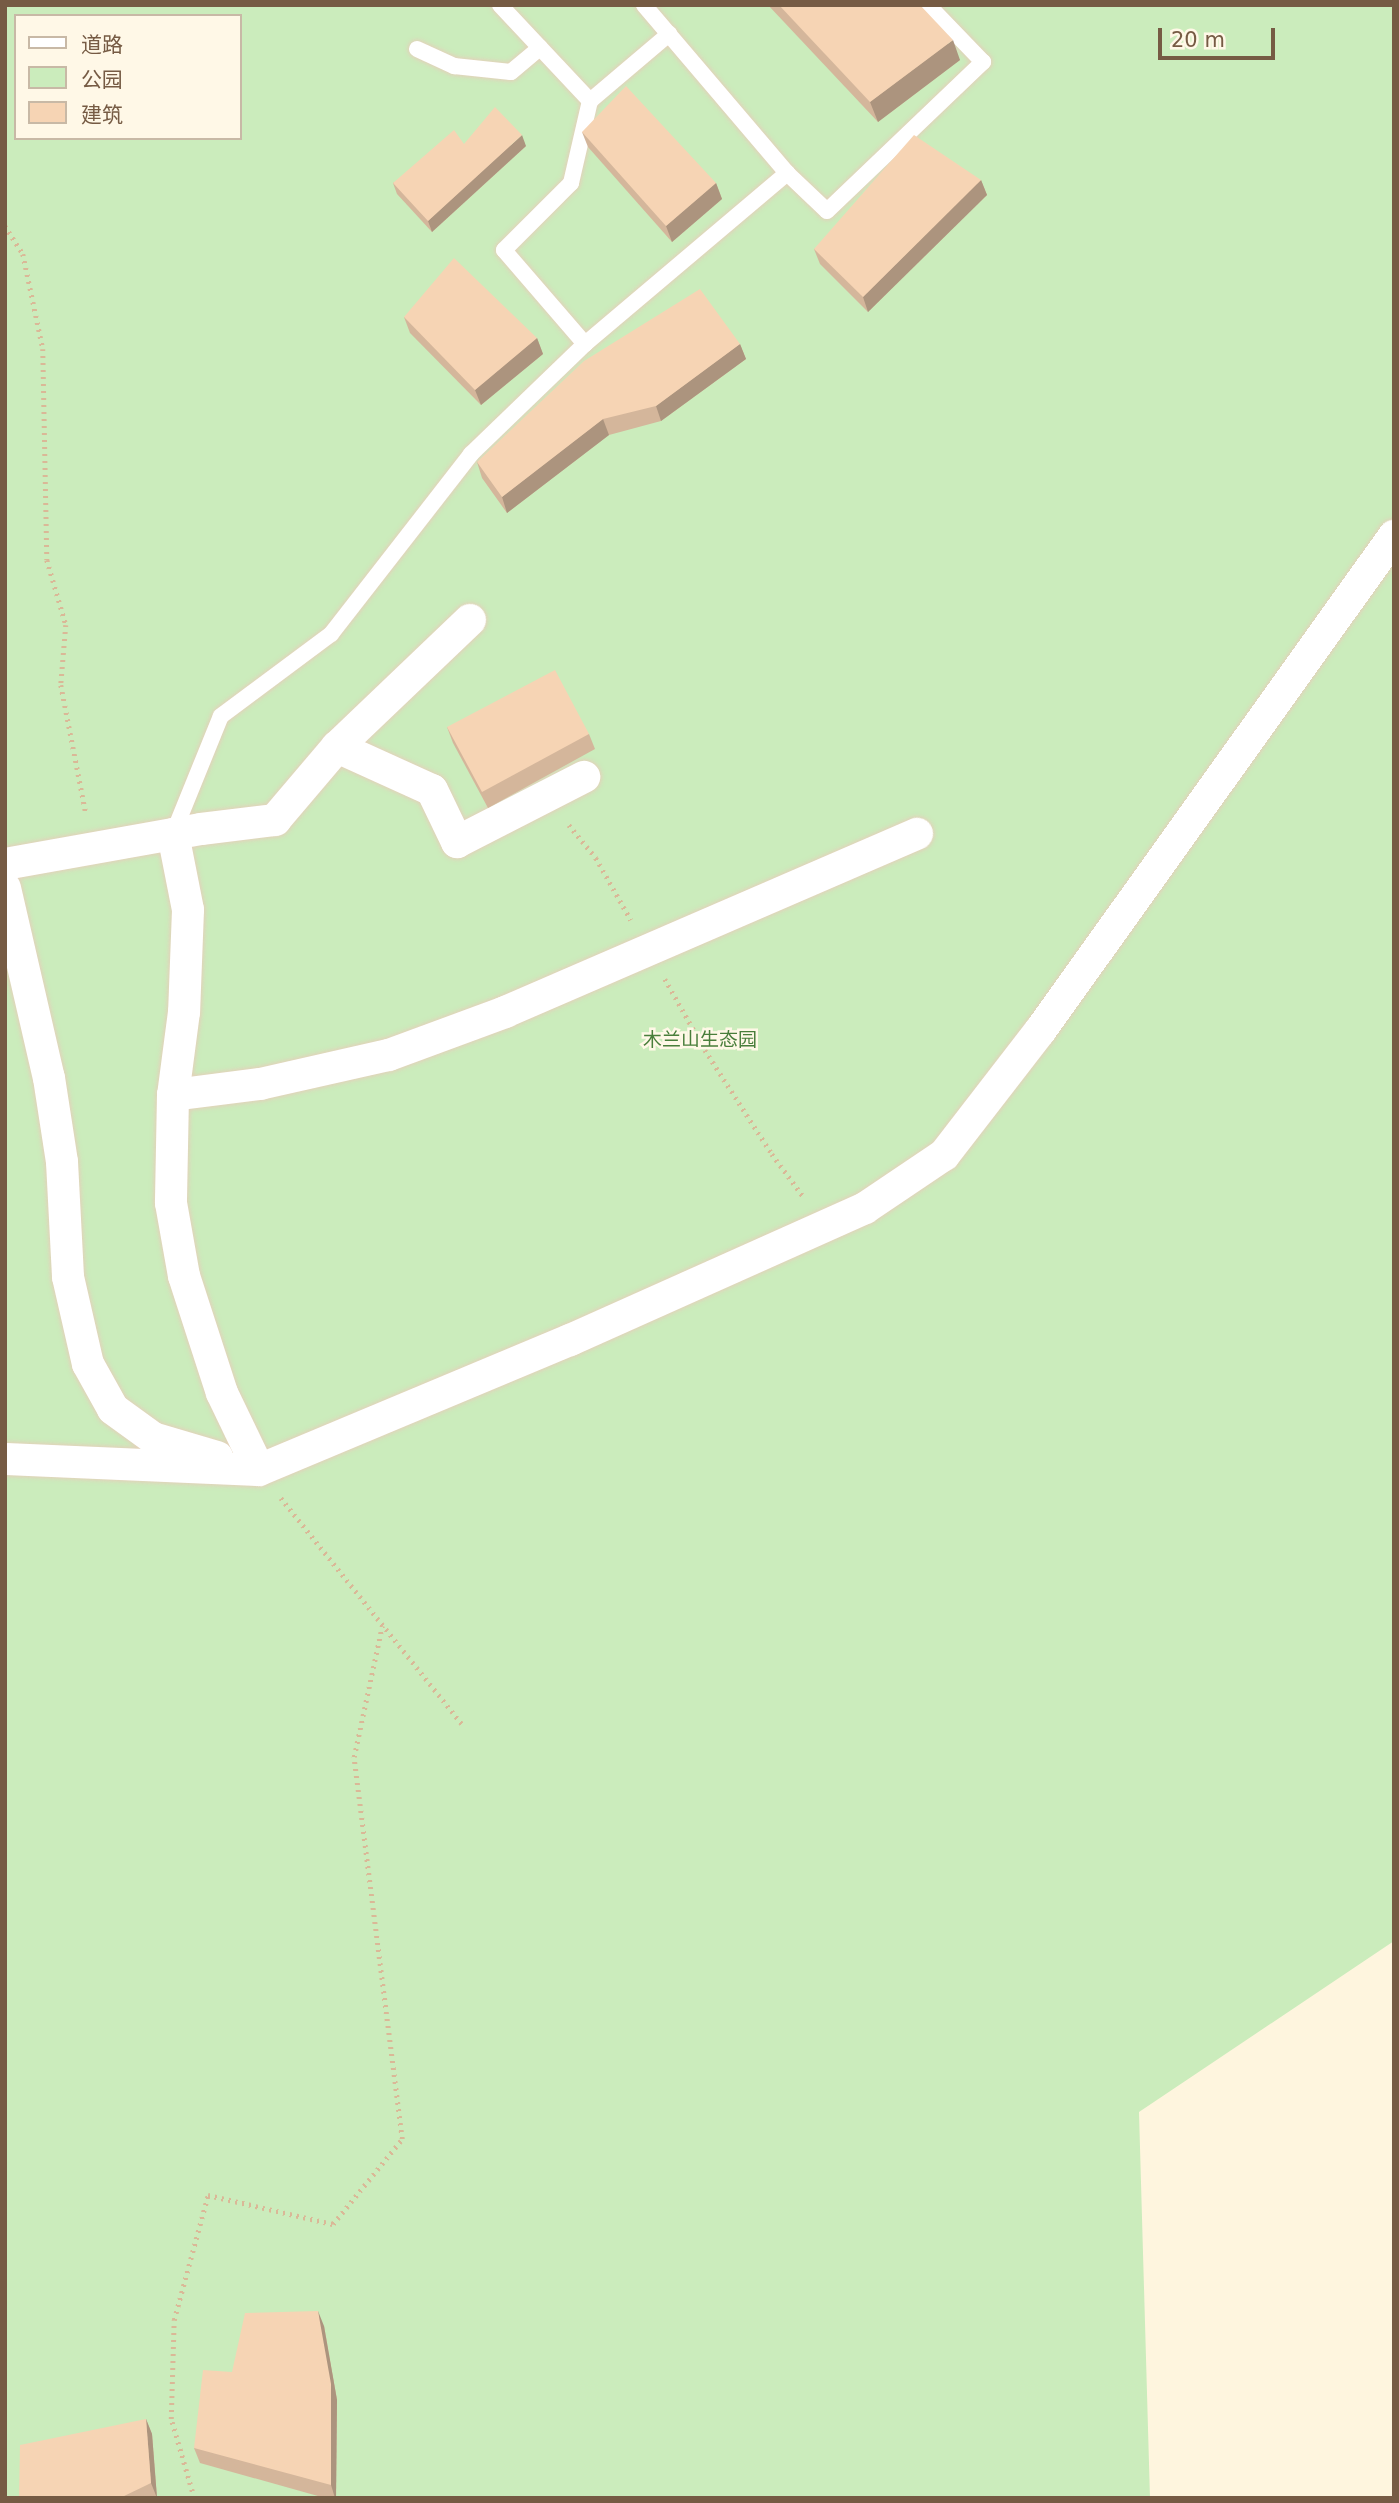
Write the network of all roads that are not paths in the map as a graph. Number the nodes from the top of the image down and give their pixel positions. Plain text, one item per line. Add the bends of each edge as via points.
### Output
1 (500, 5) edge
2 (644, 5) edge
3 (928, 5) edge
4 (669, 34) junction
5 (416, 48) dead end
6 (540, 48) junction
7 (590, 101) junction
8 (787, 173) junction
9 (585, 344) junction
10 (1394, 536) edge
11 (470, 620) dead end
12 (337, 747) junction
13 (584, 777) dead end
14 (173, 834) junction
15 (917, 834) dead end
16 (5, 864) edge
17 (5, 888) edge
18 (173, 1094) junction
19 (5, 1460) edge
20 (259, 1470) junction

1 - 6 lane
2 - 4 lane
3 - 8 lane via 983,62 827,211
4 - 7 lane
4 - 8 lane
5 - 6 lane via 454,66 511,72
6 - 7 lane
7 - 9 lane via 570,183 504,250
8 - 9 lane
9 - 14 lane via 471,454 331,634 221,716
10 - 20 street via 1040,1031 944,1155 864,1208 570,1340
11 - 12 street
12 - 13 street via 432,790 457,842
12 - 14 street via 275,820
14 - 16 street
14 - 18 street via 188,911 184,1012
15 - 18 street via 505,1012 389,1055 260,1084
17 - 20 street via 49,1078 62,1162 68,1277 88,1364 113,1409 153,1438
18 - 20 street via 171,1203 184,1276 222,1393
19 - 20 street

